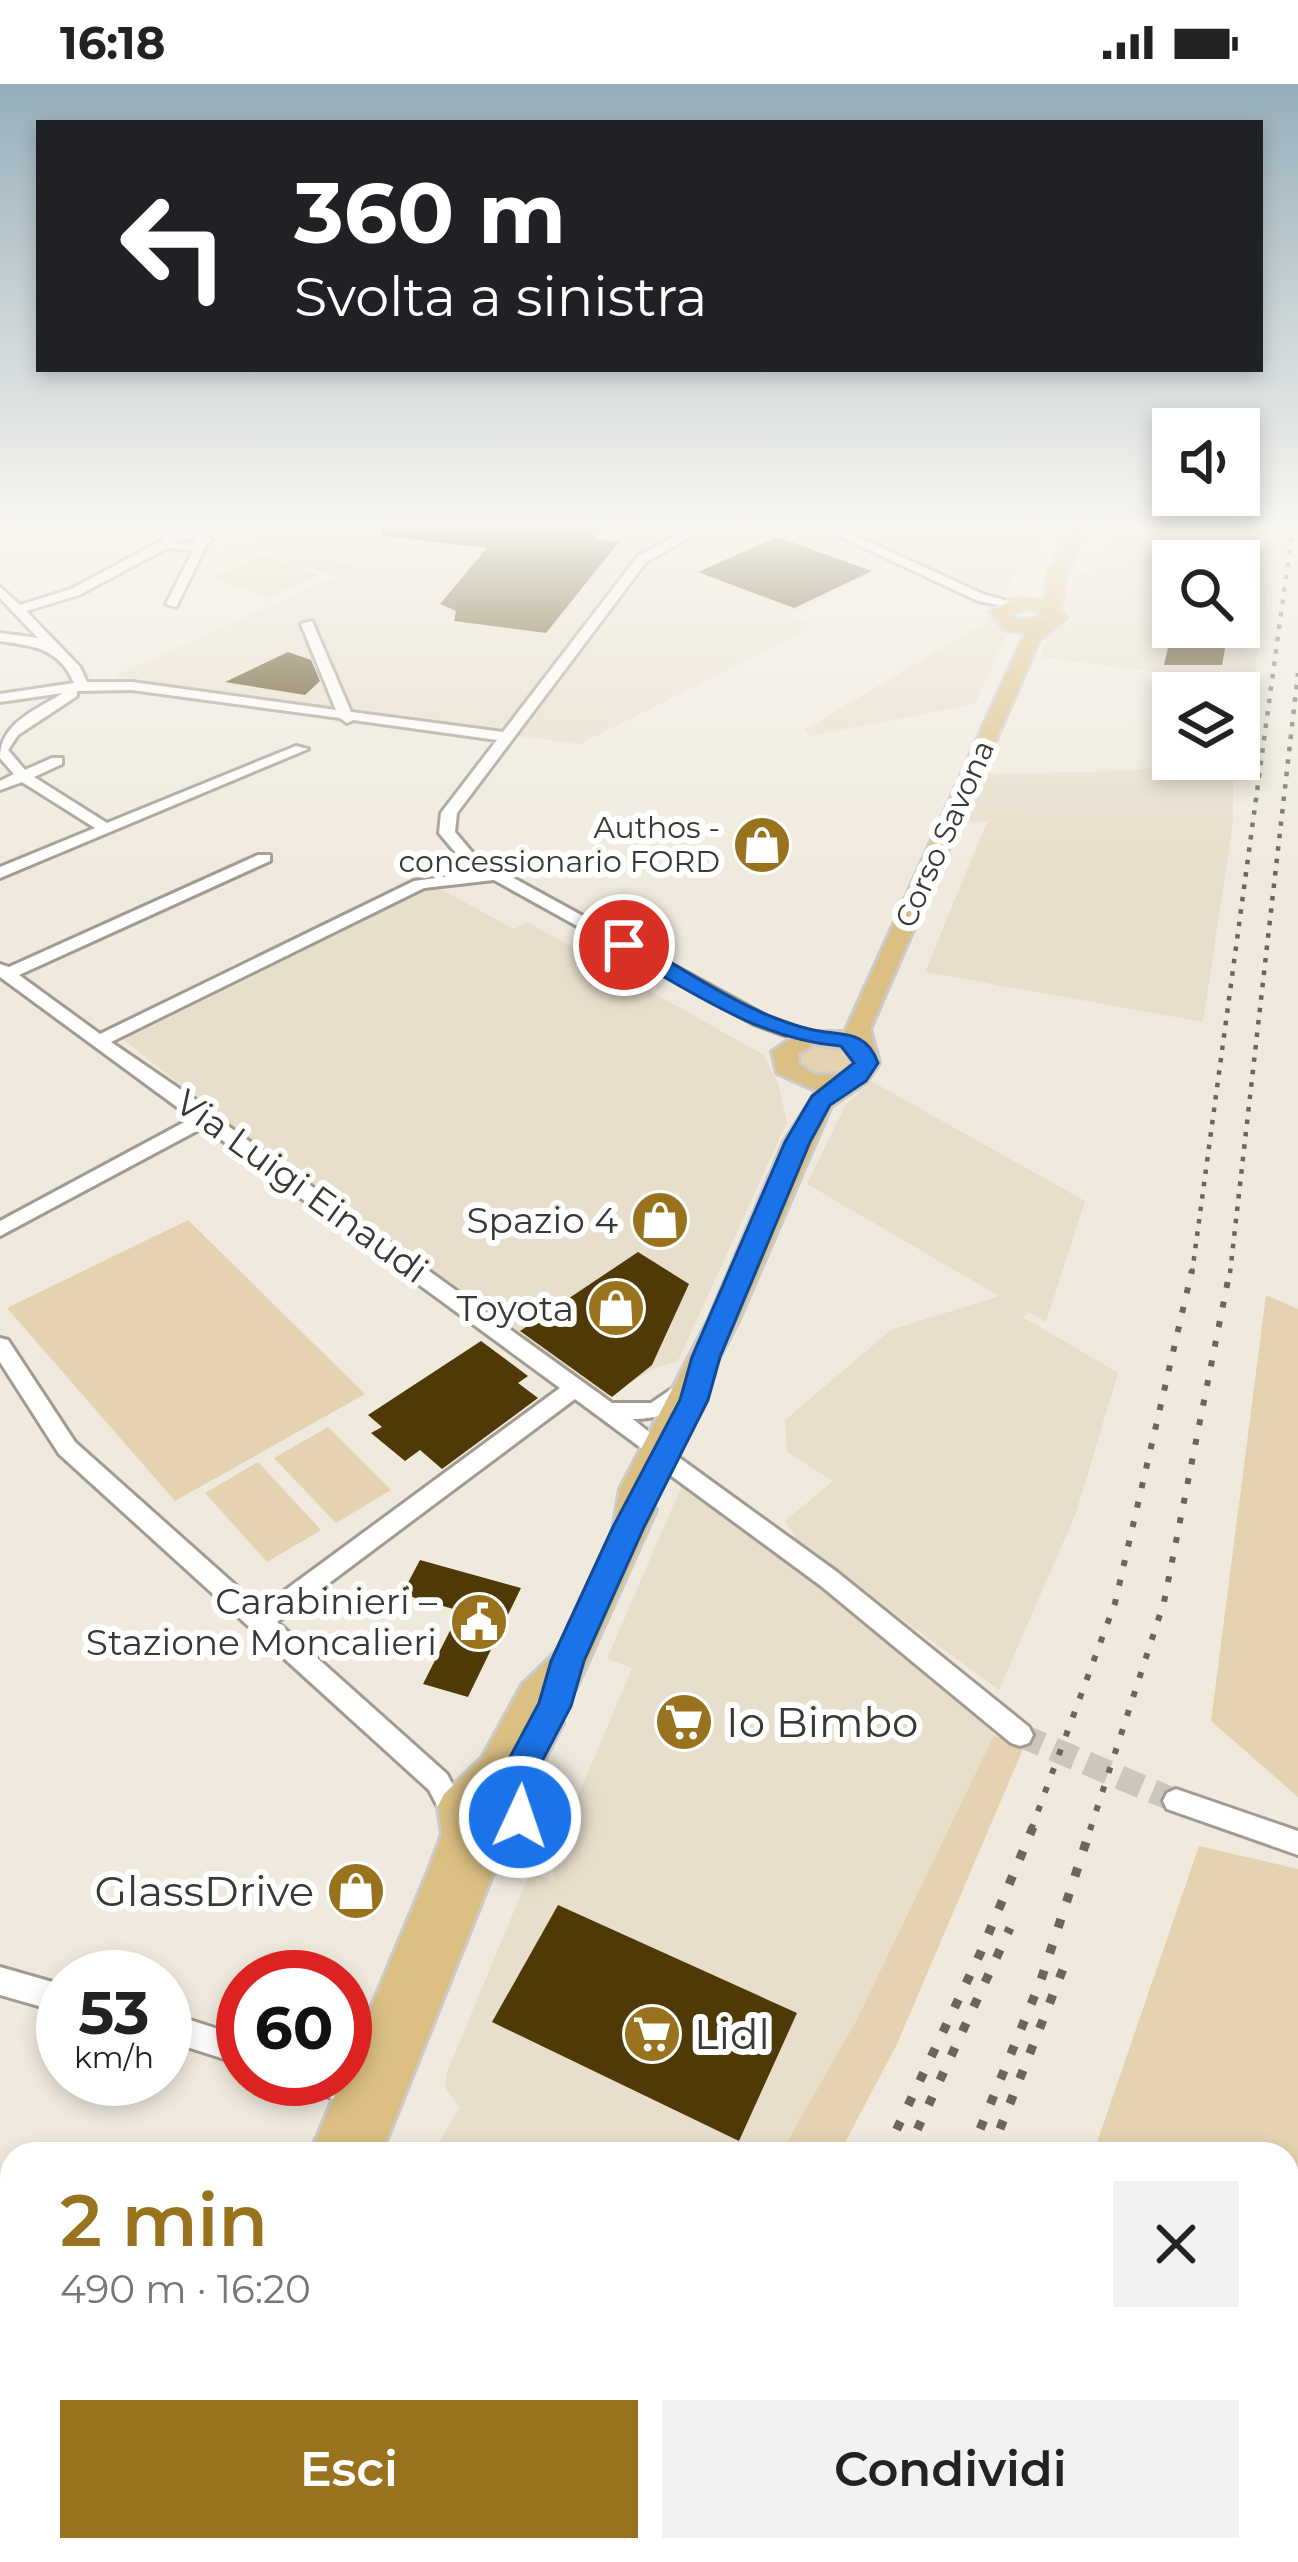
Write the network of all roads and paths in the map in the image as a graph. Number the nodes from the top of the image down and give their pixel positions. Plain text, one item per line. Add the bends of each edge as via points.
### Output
1 (27, 641) edge
2 (48, 641) edge
3 (315, 641) edge
4 (580, 641) edge
5 (1016, 641) edge
6 (1029, 641) edge
7 (51, 644) junction
8 (89, 680) junction
9 (0, 698) edge
10 (346, 718) junction
11 (7, 729) edge
12 (507, 737) junction
13 (301, 749) dead end
14 (57, 761) dead end
15 (23, 776) junction
16 (0, 785) edge
17 (106, 829) junction
18 (263, 859) dead end
19 (478, 865) junction
20 (0, 873) edge
21 (499, 876) junction
22 (420, 884) junction
23 (4, 972) edge
24 (760, 1019) junction
25 (101, 1040) junction
26 (861, 1049) junction
27 (801, 1050) junction
28 (848, 1081) junction
29 (208, 1118) junction
30 (797, 1142) junction
31 (0, 1229) edge
32 (0, 1345) edge
33 (706, 1357) junction
34 (575, 1388) junction
35 (681, 1394) junction
36 (601, 1407) junction
37 (661, 1453) junction
38 (260, 1622) junction
39 (1020, 1735) tunnel mouth
40 (1176, 1802) tunnel mouth
41 (473, 1805) junction
42 (1298, 1843) edge
43 (0, 1981) edge
44 (36, 1991) edge
45 (372, 2060) edge
46 (353, 2106) edge
47 (337, 2142) edge
48 (364, 2142) edge

1 - 7 street
2 - 7 street
3 - 10 street
4 - 12 street
5 - 27 main road, Corso Savona via 847,1006
6 - 26 main road, Corso Savona via 857,1030
7 - 8 street
8 - 9 street
8 - 10 street
8 - 11 street
10 - 12 street
11 - 15 street via 1,750
12 - 19 street via 447,823 451,842
13 - 17 street
14 - 15 street
15 - 16 street
15 - 17 street
17 - 20 street
18 - 23 street
19 - 21 street
19 - 22 street via 437,870
21 - 22 street
21 - 24 street
22 - 25 street
23 - 25 street, Via Luigi Einaudi
24 - 27 street
24 - 27 street
25 - 29 street, Via Luigi Einaudi
26 - 27 main road via 837,1037
26 - 28 main road, Corso Savona via 863,1070
27 - 28 main road via 819,1084
27 - 30 main road
28 - 30 main road via 820,1101
29 - 31 street
29 - 34 street, Via Luigi Einaudi
30 - 33 main road
32 - 38 street via 68,1448
33 - 35 main road
33 - 37 main road via 694,1400
34 - 36 street, Via Luigi Einaudi
34 - 38 street
35 - 36 street via 638,1414
35 - 37 main road
36 - 37 street, Via Luigi Einaudi
37 - 39 street, Via Luigi Einaudi
37 - 41 main road via 554,1706
38 - 41 street
40 - 42 street
41 - 45 main road
41 - 48 main road via 470,1878
43 - 44 street
46 - 47 main road

